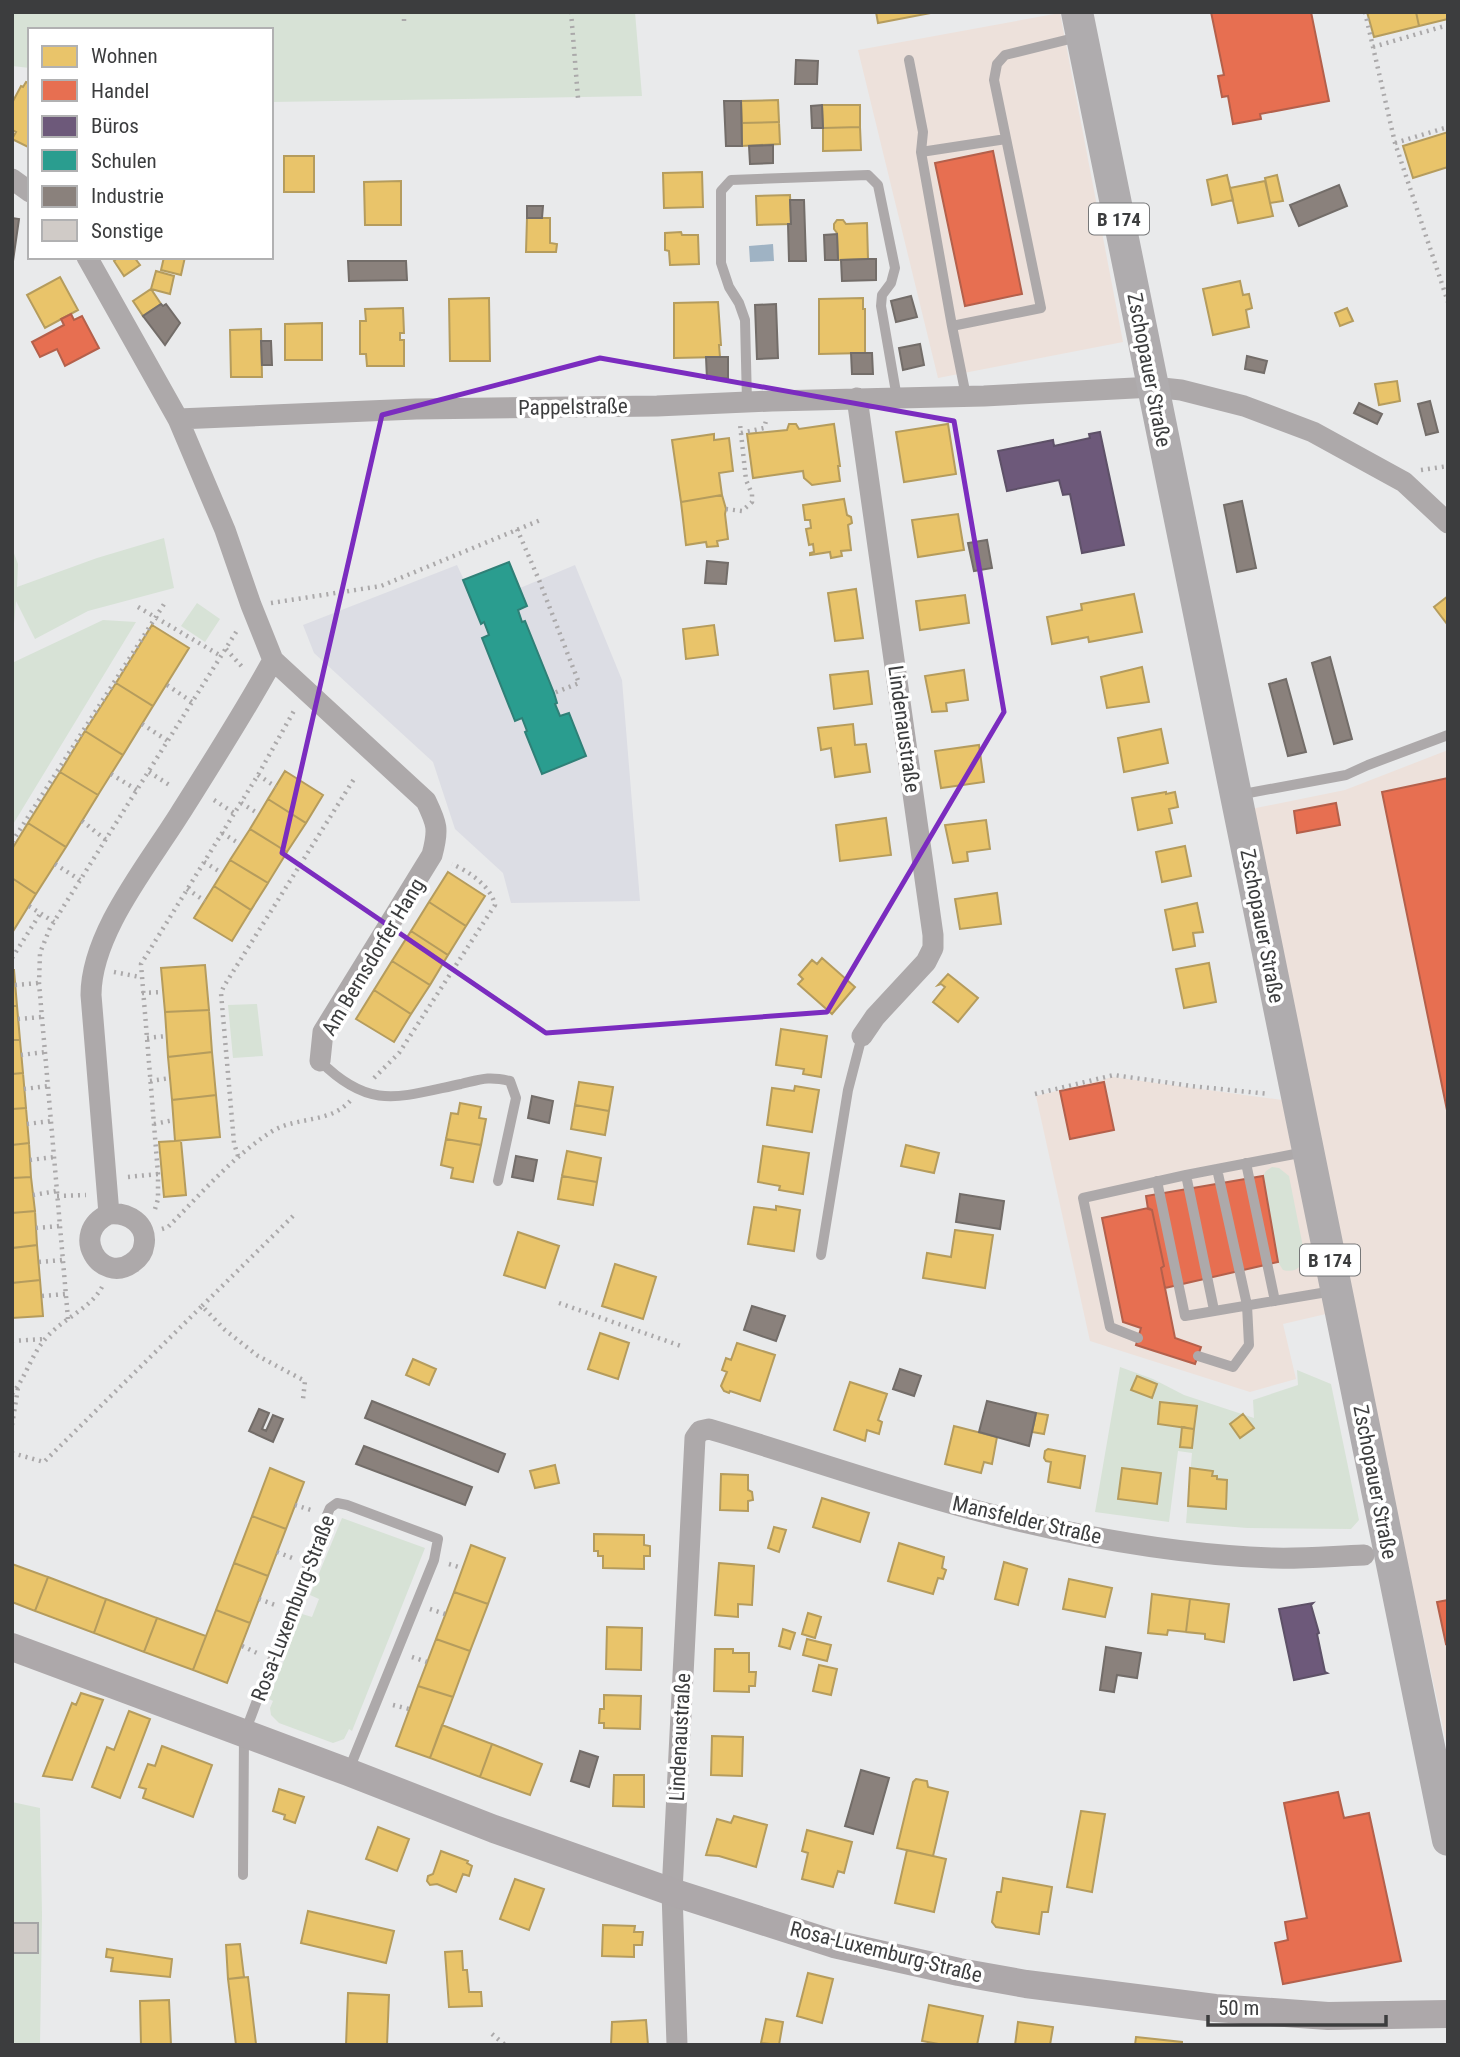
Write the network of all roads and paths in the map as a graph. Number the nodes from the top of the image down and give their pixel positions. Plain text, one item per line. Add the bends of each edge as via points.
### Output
1 (404, 12) edge
2 (571, 12) edge
3 (1364, 12) edge
4 (1079, 24) edge
5 (404, 25) dead end
6 (1448, 25) edge
7 (1373, 47) junction
8 (909, 60) dead end
9 (578, 97) dead end
10 (1448, 127) edge
11 (1006, 139) junction
12 (1395, 143) junction
13 (921, 152) junction
14 (12, 179) edge
15 (28, 191) edge
16 (88, 259) edge
17 (1448, 302) edge
18 (952, 326) junction
19 (1153, 387) junction
20 (966, 396) junction
21 (857, 398) junction
22 (897, 398) junction
23 (747, 402) junction
24 (177, 419) junction
25 (741, 429) dead end
26 (726, 509) dead end
27 (543, 519) dead end
28 (1448, 523) edge
29 (517, 529) junction
30 (166, 601) dead end
31 (251, 605) junction
32 (138, 607) dead end
33 (154, 617) junction
34 (221, 656) dead end
35 (273, 660) junction
36 (167, 685) dead end
37 (306, 691) junction
38 (554, 693) dead end
39 (192, 702) dead end
40 (142, 724) dead end
41 (1448, 735) edge
42 (168, 741) dead end
43 (149, 772) dead end
44 (111, 774) dead end
45 (258, 775) junction
46 (354, 779) dead end
47 (167, 784) dead end
48 (276, 786) dead end
49 (137, 790) dead end
50 (1236, 795) junction
51 (241, 803) junction
52 (222, 806) dead end
53 (234, 813) junction
54 (259, 814) dead end
55 (82, 821) dead end
56 (222, 833) junction
57 (106, 839) dead end
58 (12, 842) edge
59 (240, 844) dead end
60 (204, 862) junction
61 (55, 864) dead end
62 (222, 873) dead end
63 (80, 880) dead end
64 (187, 889) junction
65 (205, 901) dead end
66 (29, 906) dead end
67 (40, 914) junction
68 (54, 922) dead end
69 (12, 958) edge
70 (112, 972) dead end
71 (140, 977) junction
72 (39, 983) dead end
73 (15, 985) dead end
74 (163, 992) dead end
75 (142, 993) junction
76 (42, 1017) dead end
77 (18, 1019) dead end
78 (167, 1036) dead end
79 (862, 1036) joint
80 (146, 1038) junction
81 (45, 1052) dead end
82 (21, 1055) dead end
83 (320, 1061) joint
84 (170, 1078) dead end
85 (150, 1081) junction
86 (48, 1086) dead end
87 (24, 1089) dead end
88 (1035, 1094) dead end
89 (1281, 1095) dead end
90 (174, 1120) dead end
91 (51, 1121) dead end
92 (27, 1124) dead end
93 (153, 1124) junction
94 (1308, 1152) junction
95 (238, 1156) dead end
96 (54, 1157) dead end
97 (30, 1160) dead end
98 (1246, 1163) junction
99 (1217, 1168) junction
100 (158, 1174) junction
101 (1186, 1175) junction
102 (127, 1177) dead end
103 (498, 1181) dead end
104 (1157, 1181) junction
105 (33, 1195) dead end
106 (83, 1195) dead end
107 (109, 1214) junction
108 (295, 1214) dead end
109 (60, 1226) dead end
110 (140, 1226) junction
111 (36, 1227) dead end
112 (821, 1255) dead end
113 (63, 1259) dead end
114 (39, 1262) dead end
115 (105, 1265) junction
116 (1336, 1291) junction
117 (66, 1294) dead end
118 (42, 1297) dead end
119 (1275, 1301) junction
120 (559, 1303) dead end
121 (1247, 1305) junction
122 (202, 1306) junction
123 (1214, 1310) junction
124 (1138, 1338) dead end
125 (44, 1339) junction
126 (12, 1341) edge
127 (681, 1346) dead end
128 (1198, 1356) dead end
129 (19, 1386) junction
130 (12, 1394) edge
131 (303, 1399) dead end
132 (12, 1425) edge
133 (701, 1431) joint
134 (12, 1453) edge
135 (1364, 1555) dead end
136 (12, 1647) edge
137 (244, 1735) junction
138 (348, 1772) junction
139 (1448, 1840) edge
140 (243, 1875) dead end
141 (672, 1892) junction
142 (1448, 2014) edge
143 (492, 2034) dead end
144 (505, 2045) edge
145 (677, 2045) edge

1 - 5 path
2 - 9 path
3 - 7 path
4 - 11 lane via 1004,55 998,64 993,80
4 - 19 main road, Zschopauer Straße / B 174
6 - 7 path
7 - 12 path
8 - 13 lane via 923,132
10 - 12 path
11 - 13 lane
11 - 18 lane via 1041,308
12 - 17 path
13 - 18 lane
14 - 15 street
16 - 24 street
18 - 20 lane
19 - 20 street, Pappelstraße
19 - 28 street, Pappelstraße via 1244,406 1313,432 1404,482
19 - 50 main road, Zschopauer Straße / B 174
20 - 22 street, Pappelstraße
21 - 22 street, Pappelstraße
21 - 23 street, Pappelstraße
21 - 79 street, Lindenaustraße via 933,935 926,962
22 - 23 lane via 881,306 895,268 878,185 867,174 731,180 721,191 721,263 745,320
23 - 24 street, Pappelstraße
24 - 31 street, Am Bernsdorfer Hang via 225,530
25 - 26 path via 752,502 742,511
27 - 29 path
29 - 31 path via 381,586
29 - 38 path via 579,683
30 - 33 path
31 - 35 street, Am Bernsdorfer Hang
32 - 33 path
33 - 34 path
33 - 58 path
35 - 37 street, Am Bernsdorfer Hang
35 - 107 street via 117,913 93,967 91,995
36 - 39 path
37 - 45 path
37 - 83 street, Am Bernsdorfer Hang via 426,801 436,821 437,836 420,877 323,1032
40 - 42 path
41 - 50 lane via 1346,775
43 - 47 path
44 - 49 path
45 - 48 path
45 - 51 path
46 - 95 path via 221,993
50 - 94 main road, Zschopauer Straße / B 174
51 - 53 path
51 - 54 path
52 - 53 path
53 - 56 path
55 - 57 path
56 - 59 path
56 - 60 path
60 - 62 path
60 - 64 path
61 - 63 path
64 - 65 path
64 - 71 path via 141,964
66 - 67 path
67 - 68 path
67 - 69 path
70 - 71 path
71 - 75 path
72 - 73 path
74 - 75 path
75 - 80 path
76 - 77 path
78 - 80 path
79 - 112 lane via 848,1090
80 - 85 path
81 - 82 path
83 - 103 lane, Am Bernsdorfer Hang via 338,1079 375,1097 399,1098 492,1077 510,1081 516,1098
84 - 85 path
85 - 93 path
86 - 87 path
88 - 89 path via 1114,1075
90 - 93 path
91 - 92 path
93 - 100 path
94 - 98 lane
94 - 116 main road, Zschopauer Straße / B 174
96 - 97 path
98 - 99 lane
98 - 119 lane
99 - 101 lane
99 - 121 lane
100 - 102 path
100 - 110 path via 153,1215
101 - 104 lane
101 - 123 lane
104 - 123 lane via 1185,1316
104 - 124 lane via 1083,1198 1110,1327
105 - 106 path
107 - 110 street via 128,1216
107 - 115 street via 93,1226 90,1236 94,1255
108 - 122 path
109 - 111 path
110 - 115 street via 144,1245 135,1262 117,1268
113 - 114 path
115 - 125 path via 105,1280 93,1300
116 - 119 lane
116 - 139 main road, Zschopauer Straße / B 174
117 - 118 path
119 - 121 lane
120 - 127 path
121 - 123 lane
121 - 128 lane via 1249,1345 1233,1367
122 - 131 path via 258,1356 305,1381
122 - 134 path via 44,1462
125 - 126 path
125 - 129 path
129 - 130 path
129 - 132 path
133 - 135 street, Mansfelder Straße via 709,1429 993,1515 1101,1538 1237,1556
133 - 141 street, Lindenaustraße via 695,1438
136 - 137 street, Rosa-Luxemburg-Straße
137 - 138 street, Rosa-Luxemburg-Straße
137 - 138 lane, Rosa-Luxemburg-Straße via 330,1508 337,1503 347,1505 438,1539 434,1560
137 - 140 lane
138 - 141 street, Rosa-Luxemburg-Straße
141 - 142 street, Rosa-Luxemburg-Straße via 834,1944 1026,1984 1275,2013
141 - 145 street, Lindenaustraße
143 - 144 path

